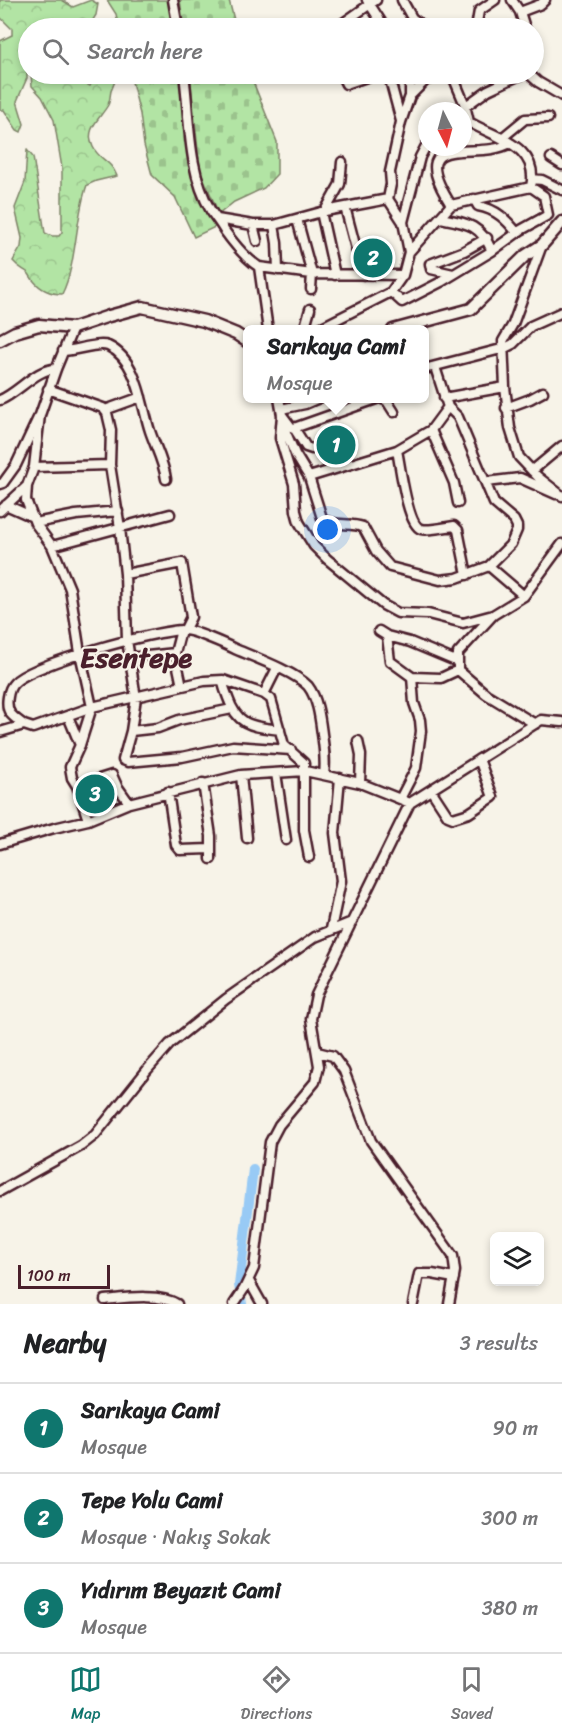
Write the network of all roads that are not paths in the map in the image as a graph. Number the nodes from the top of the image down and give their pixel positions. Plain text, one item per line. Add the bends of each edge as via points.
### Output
1 (173, 0) edge
2 (402, 0) edge
3 (495, 0) edge
4 (512, 0) edge
5 (545, 0) edge
6 (370, 1) edge
7 (520, 12) junction
8 (176, 18) edge
9 (349, 18) edge
10 (379, 18) edge
11 (412, 18) edge
12 (478, 18) edge
13 (522, 18) edge
14 (185, 84) edge
15 (391, 84) edge
16 (410, 84) edge
17 (422, 84) edge
18 (455, 84) edge
19 (501, 84) edge
20 (541, 84) edge
21 (410, 96) junction
22 (562, 96) edge
23 (460, 102) edge
24 (472, 103) edge
25 (548, 118) dead end
26 (401, 122) junction
27 (472, 123) edge
28 (506, 140) junction
29 (421, 156) edge
30 (551, 158) dead end
31 (342, 162) dead end
32 (562, 165) edge
33 (532, 183) junction
34 (562, 190) edge
35 (474, 199) junction
36 (388, 200) junction
37 (451, 205) junction
38 (345, 207) junction
39 (323, 211) junction
40 (440, 218) junction
41 (217, 219) junction
42 (297, 219) junction
43 (403, 222) junction
44 (562, 222) edge
45 (253, 225) junction
46 (274, 225) junction
47 (517, 233) junction
48 (487, 238) junction
49 (257, 241) dead end
50 (542, 245) junction
51 (492, 251) junction
52 (409, 252) junction
53 (259, 267) junction
54 (278, 270) junction
55 (312, 274) junction
56 (453, 274) junction
57 (336, 275) junction
58 (363, 275) junction
59 (403, 275) junction
60 (311, 289) dead end
61 (391, 292) junction
62 (310, 309) dead end
63 (562, 312) edge
64 (267, 325) edge
65 (305, 325) edge
66 (326, 325) edge
67 (414, 325) edge
68 (73, 328) junction
69 (243, 339) edge
70 (0, 340) edge
71 (504, 348) junction
72 (63, 351) junction
73 (435, 367) junction
74 (429, 368) edge
75 (56, 369) junction
76 (505, 387) junction
77 (48, 390) junction
78 (543, 392) dead end
79 (141, 397) junction
80 (0, 400) edge
81 (279, 403) edge
82 (308, 403) edge
83 (367, 403) edge
84 (388, 403) edge
85 (446, 403) junction
86 (506, 408) junction
87 (105, 410) junction
88 (394, 412) dead end
89 (39, 415) junction
90 (281, 416) junction
91 (294, 428) junction
92 (431, 430) junction
93 (562, 446) edge
94 (312, 449) dead end
95 (397, 450) junction
96 (110, 465) junction
97 (34, 467) junction
98 (532, 471) junction
99 (309, 477) junction
100 (166, 479) dead end
101 (1, 480) edge
102 (486, 482) junction
103 (27, 486) junction
104 (562, 496) edge
105 (458, 503) dead end
106 (3, 508) edge
107 (118, 511) junction
108 (171, 514) dead end
109 (34, 520) junction
110 (120, 528) junction
111 (562, 544) edge
112 (52, 546) junction
113 (489, 566) junction
114 (125, 574) junction
115 (467, 575) junction
116 (525, 596) junction
117 (493, 615) junction
118 (183, 630) junction
119 (126, 640) junction
120 (176, 652) junction
121 (80, 653) junction
122 (129, 658) junction
123 (458, 666) junction
124 (277, 668) junction
125 (412, 677) junction
126 (223, 680) junction
127 (182, 686) junction
128 (264, 694) junction
129 (136, 698) junction
130 (92, 707) junction
131 (231, 709) junction
132 (68, 716) junction
133 (562, 722) edge
134 (535, 724) junction
135 (24, 725) junction
136 (280, 730) junction
137 (131, 731) junction
138 (0, 732) edge
139 (358, 741) dead end
140 (80, 744) junction
141 (291, 750) junction
142 (479, 759) junction
143 (305, 771) junction
144 (276, 773) junction
145 (241, 775) junction
146 (324, 775) junction
147 (340, 778) junction
148 (203, 783) junction
149 (360, 783) junction
150 (77, 786) junction
151 (430, 790) junction
152 (168, 792) junction
153 (400, 799) junction
154 (129, 803) junction
155 (410, 803) junction
156 (88, 820) junction
157 (247, 838) dead end
158 (286, 840) dead end
159 (0, 844) edge
160 (210, 849) junction
161 (309, 857) dead end
162 (211, 860) dead end
163 (352, 922) junction
164 (331, 929) junction
165 (317, 1053) junction
166 (0, 1191) edge
167 (454, 1278) junction
168 (246, 1285) junction
169 (105, 1300) dead end
170 (177, 1304) edge
171 (234, 1304) edge
172 (262, 1304) edge
173 (413, 1304) edge
174 (449, 1304) edge

1 - 8 street
2 - 11 street
3 - 12 street via 479,11
4 - 7 street
5 - 7 street
6 - 9 street
6 - 10 street
7 - 13 street
14 - 41 street via 195,167
15 - 26 street
16 - 21 street
17 - 21 street
18 - 23 street
19 - 24 street
20 - 22 street
21 - 26 street
25 - 28 street via 525,120
26 - 36 street
27 - 28 street
28 - 33 street via 525,154
28 - 37 street via 501,148 448,152 439,158 438,182
29 - 43 street
30 - 32 street
31 - 39 street via 340,184
33 - 34 street via 542,180
33 - 35 street
33 - 47 street via 544,196 548,215
35 - 37 street
35 - 47 street via 478,206 504,218
36 - 38 street
36 - 43 street
37 - 40 street
38 - 39 street
38 - 58 street
39 - 42 street
39 - 57 street
40 - 48 street via 468,225
40 - 52 street
41 - 45 street
41 - 53 street via 249,261
42 - 46 street
42 - 55 street
43 - 52 street
44 - 50 main road
45 - 46 street
45 - 49 street
46 - 54 street
47 - 51 street
48 - 51 street
48 - 56 street via 430,264 434,271
50 - 67 main road via 525,256 473,311
50 - 71 street via 503,341
51 - 56 street
52 - 59 street
53 - 54 street
53 - 64 street
54 - 55 street
55 - 57 street
55 - 60 street
56 - 61 street via 402,302
57 - 58 street
58 - 59 street
59 - 61 street
61 - 66 street
62 - 65 street
63 - 71 street via 531,326
68 - 69 main road via 142,307 204,321
68 - 70 main road via 39,325
68 - 72 street
71 - 73 street
71 - 76 street
72 - 75 street
72 - 79 street via 109,346 129,367
73 - 74 street
73 - 85 street
75 - 77 street
75 - 80 street via 47,368
76 - 85 street
76 - 86 street
77 - 87 street
77 - 89 street
78 - 86 street
79 - 87 street
79 - 100 street
81 - 90 street
82 - 90 street
83 - 91 street
84 - 88 street
85 - 92 street
85 - 102 street via 458,417
86 - 98 street via 519,457
87 - 96 street via 111,430
89 - 97 street
89 - 101 street via 16,465
90 - 91 street
90 - 99 street via 295,454
90 - 117 street via 280,438 294,484 298,522 327,560 398,613 428,614 463,623
91 - 94 street via 301,442
92 - 95 street
92 - 105 street via 454,483
93 - 98 street
95 - 99 street
95 - 115 street via 414,525 422,530 454,526
96 - 97 street
96 - 107 street
97 - 103 street
98 - 104 street
99 - 115 street via 322,518 363,527 390,567 440,580
102 - 104 street via 520,478
102 - 113 street via 494,503 517,526 511,544
103 - 106 street
103 - 109 street
106 - 109 street
107 - 109 street
107 - 110 street
108 - 110 street
109 - 112 street
110 - 112 street
110 - 114 street
111 - 116 street
112 - 121 street via 70,588
113 - 115 street
113 - 116 street
114 - 118 street via 182,563 191,617
114 - 119 street
116 - 117 street
117 - 123 street via 458,653
118 - 119 street
118 - 120 street
118 - 124 street
119 - 121 street
119 - 122 street
120 - 122 street
120 - 127 street
121 - 130 street
121 - 135 street via 26,674 14,683 8,708
122 - 129 street
123 - 125 street via 441,678
123 - 125 street via 410,642 383,634 390,661
123 - 134 street via 486,694
124 - 128 street
124 - 146 street via 309,688 319,712
125 - 153 street via 422,731 416,768
126 - 127 street
126 - 128 street
126 - 131 street
127 - 129 street
128 - 136 street via 271,699
129 - 130 street
129 - 137 street
130 - 132 street
130 - 140 street
131 - 136 street via 252,726
131 - 137 street
132 - 135 street via 33,728
132 - 140 street
133 - 134 street via 541,720
134 - 142 street
135 - 138 street
136 - 141 street via 284,745
137 - 141 street via 123,760 128,762 182,757 233,746
139 - 149 street
140 - 150 street via 70,766
141 - 143 street via 304,764
142 - 151 street
142 - 151 street via 493,797 469,813 448,816
143 - 144 street
143 - 146 street
143 - 161 street via 304,830
144 - 145 street
144 - 158 street
145 - 148 street
145 - 157 street
146 - 147 street
147 - 149 street
147 - 164 street via 335,832 341,881
148 - 152 street
148 - 160 street
149 - 153 street
150 - 154 street via 112,775
150 - 156 street
151 - 155 street
152 - 154 street
152 - 160 street via 176,845 180,849
153 - 155 street
154 - 156 street
155 - 163 street
156 - 159 street
160 - 162 street
163 - 164 street
163 - 165 street via 316,995 311,1019
164 - 166 street via 226,999 170,1044 95,1136
165 - 167 street via 333,1056 344,1071 371,1141 453,1256
165 - 168 street via 315,1082 270,1142 254,1268
167 - 173 street via 419,1274
167 - 174 street
168 - 171 street
168 - 172 street
169 - 170 street via 138,1297

